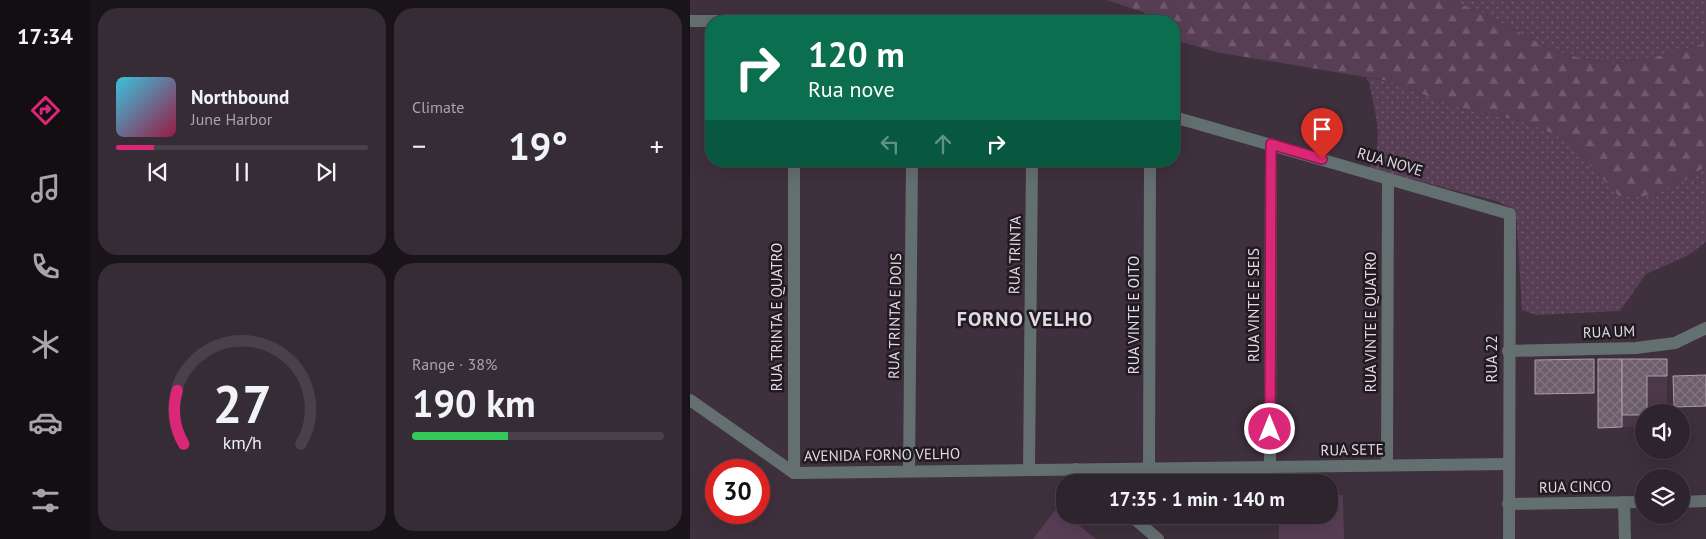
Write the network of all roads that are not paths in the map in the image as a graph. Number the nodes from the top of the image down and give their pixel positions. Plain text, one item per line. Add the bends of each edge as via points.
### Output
1 (690, 21) edge
2 (705, 21) edge
3 (1180, 118) edge
4 (1271, 144) junction
5 (794, 167) edge
6 (912, 167) edge
7 (1032, 167) edge
8 (1150, 167) edge
9 (1388, 179) junction
10 (1510, 214) joint
11 (1706, 328) edge
12 (1508, 351) junction
13 (690, 400) edge
14 (1508, 464) junction
15 (1387, 465) junction
16 (1270, 467) junction
17 (1149, 468) junction
18 (1076, 469) junction
19 (1029, 470) junction
20 (909, 471) junction
21 (794, 473) junction
22 (1082, 474) edge
23 (1706, 501) edge
24 (1624, 502) junction
25 (1635, 502) edge
26 (1690, 502) edge
27 (1508, 504) junction
28 (1140, 524) edge
29 (1158, 539) edge
30 (1508, 539) edge
31 (1625, 539) edge

1 - 2 street
3 - 4 street, RUA NOVE
4 - 9 street, RUA NOVE
4 - 16 street, RUA VINTE E SEIS
5 - 21 street, RUA TRINTA E QUATRO
6 - 20 street, RUA TRINTA E DOIS
7 - 19 street, RUA TRINTA
8 - 17 street, RUA VINTE E OITO
9 - 10 street, RUA NOVE
9 - 15 street, RUA VINTE E QUATRO
10 - 12 street, RUA 22
11 - 12 street, RUA UM via 1675,343 1655,346
12 - 14 street, RUA 22
13 - 21 street, AVENIDA FORNO VELHO
14 - 15 street, RUA SETE
14 - 27 street, RUA 22
15 - 16 street, RUA SETE
16 - 17 street, RUA SETE
17 - 18 street, RUA SETE
18 - 19 street, AVENIDA FORNO VELHO
18 - 22 street
19 - 20 street, AVENIDA FORNO VELHO
20 - 21 street, AVENIDA FORNO VELHO
23 - 26 street
24 - 25 street, RUA CINCO
24 - 27 street, RUA CINCO
24 - 31 street
27 - 30 street, RUA 22
28 - 29 street

